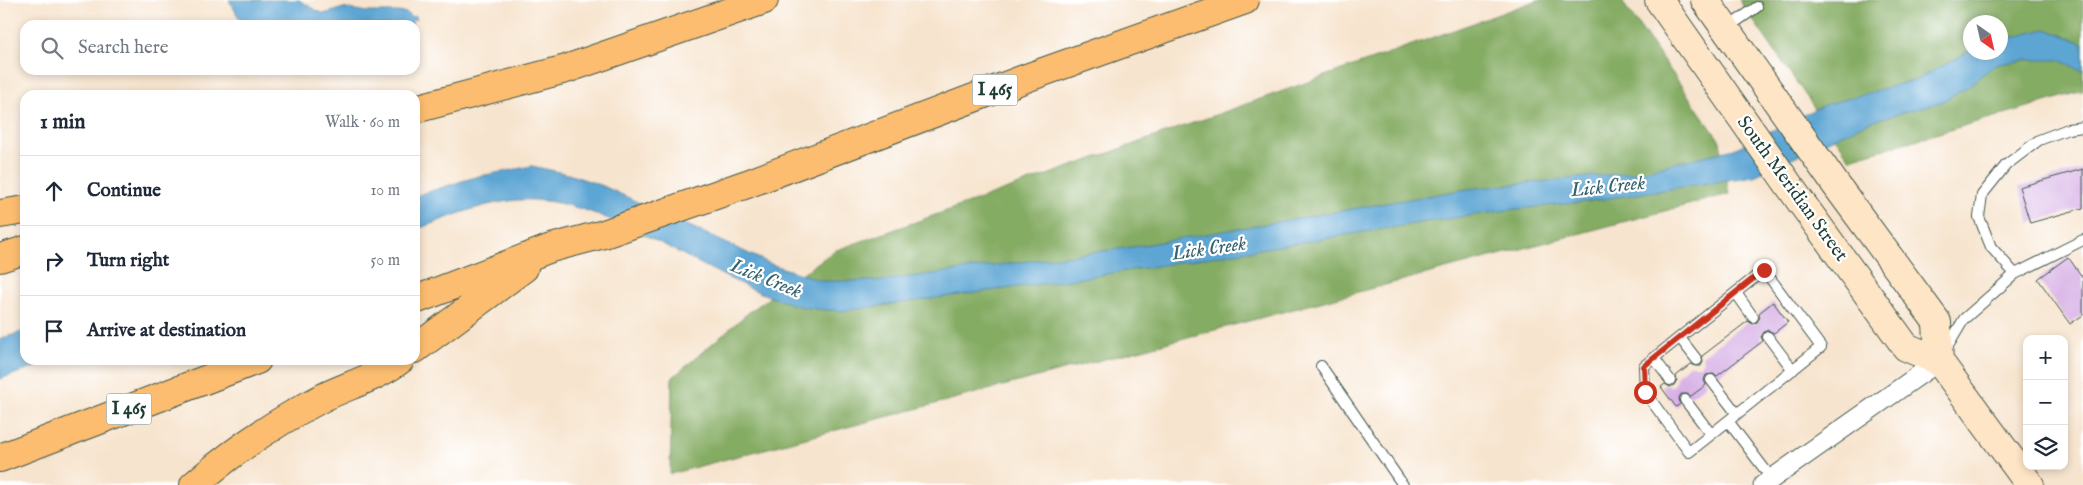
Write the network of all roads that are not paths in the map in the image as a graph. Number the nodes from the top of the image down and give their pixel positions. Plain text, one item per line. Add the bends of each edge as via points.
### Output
1 (764, 0) edge
2 (1245, 0) edge
3 (1659, 0) edge
4 (1705, 0) edge
5 (1757, 7) dead end
6 (1726, 29) junction
7 (475, 93) junction
8 (420, 108) edge
9 (420, 112) edge
10 (2083, 127) edge
11 (20, 211) edge
12 (0, 214) edge
13 (2083, 240) edge
14 (551, 248) junction
15 (20, 252) edge
16 (0, 258) edge
17 (2015, 274) junction
18 (1736, 293) junction
19 (420, 298) edge
20 (1753, 317) dead end
21 (1680, 338) junction
22 (1768, 338) dead end
23 (420, 345) edge
24 (1654, 358) junction
25 (1696, 360) dead end
26 (1939, 361) junction
27 (244, 365) edge
28 (393, 365) edge
29 (1321, 366) dead end
30 (1793, 370) junction
31 (1670, 380) dead end
32 (1711, 380) dead end
33 (1685, 400) dead end
34 (1737, 414) junction
35 (1728, 422) junction
36 (1711, 434) junction
37 (0, 458) edge
38 (1767, 482) edge
39 (194, 485) edge
40 (1402, 485) edge
41 (2030, 485) edge

1 - 7 highway via 566,69
2 - 14 highway, I 465 via 746,184 604,234
3 - 26 main road, South Meridian Street via 1906,347
4 - 6 main road, South Meridian Street
5 - 6 lane
6 - 26 main road, South Meridian Street via 1937,322
7 - 8 highway
7 - 9 highway
10 - 17 lane via 2039,140 2006,165 1982,195 1979,217 1991,247
11 - 12 highway
13 - 17 lane
14 - 19 highway, I 465
14 - 23 highway
15 - 16 highway
17 - 26 lane via 1964,319
18 - 20 lane
18 - 21 lane
18 - 30 lane via 1764,270 1821,346
21 - 24 lane
21 - 25 lane
22 - 30 lane
24 - 31 lane
24 - 36 lane via 1644,366 1645,392 1689,452
26 - 38 street
26 - 41 main road
27 - 37 highway, I 465
28 - 39 highway via 291,416
29 - 40 lane
30 - 34 lane
32 - 34 lane
33 - 36 lane
34 - 35 lane
35 - 36 lane
35 - 38 lane

